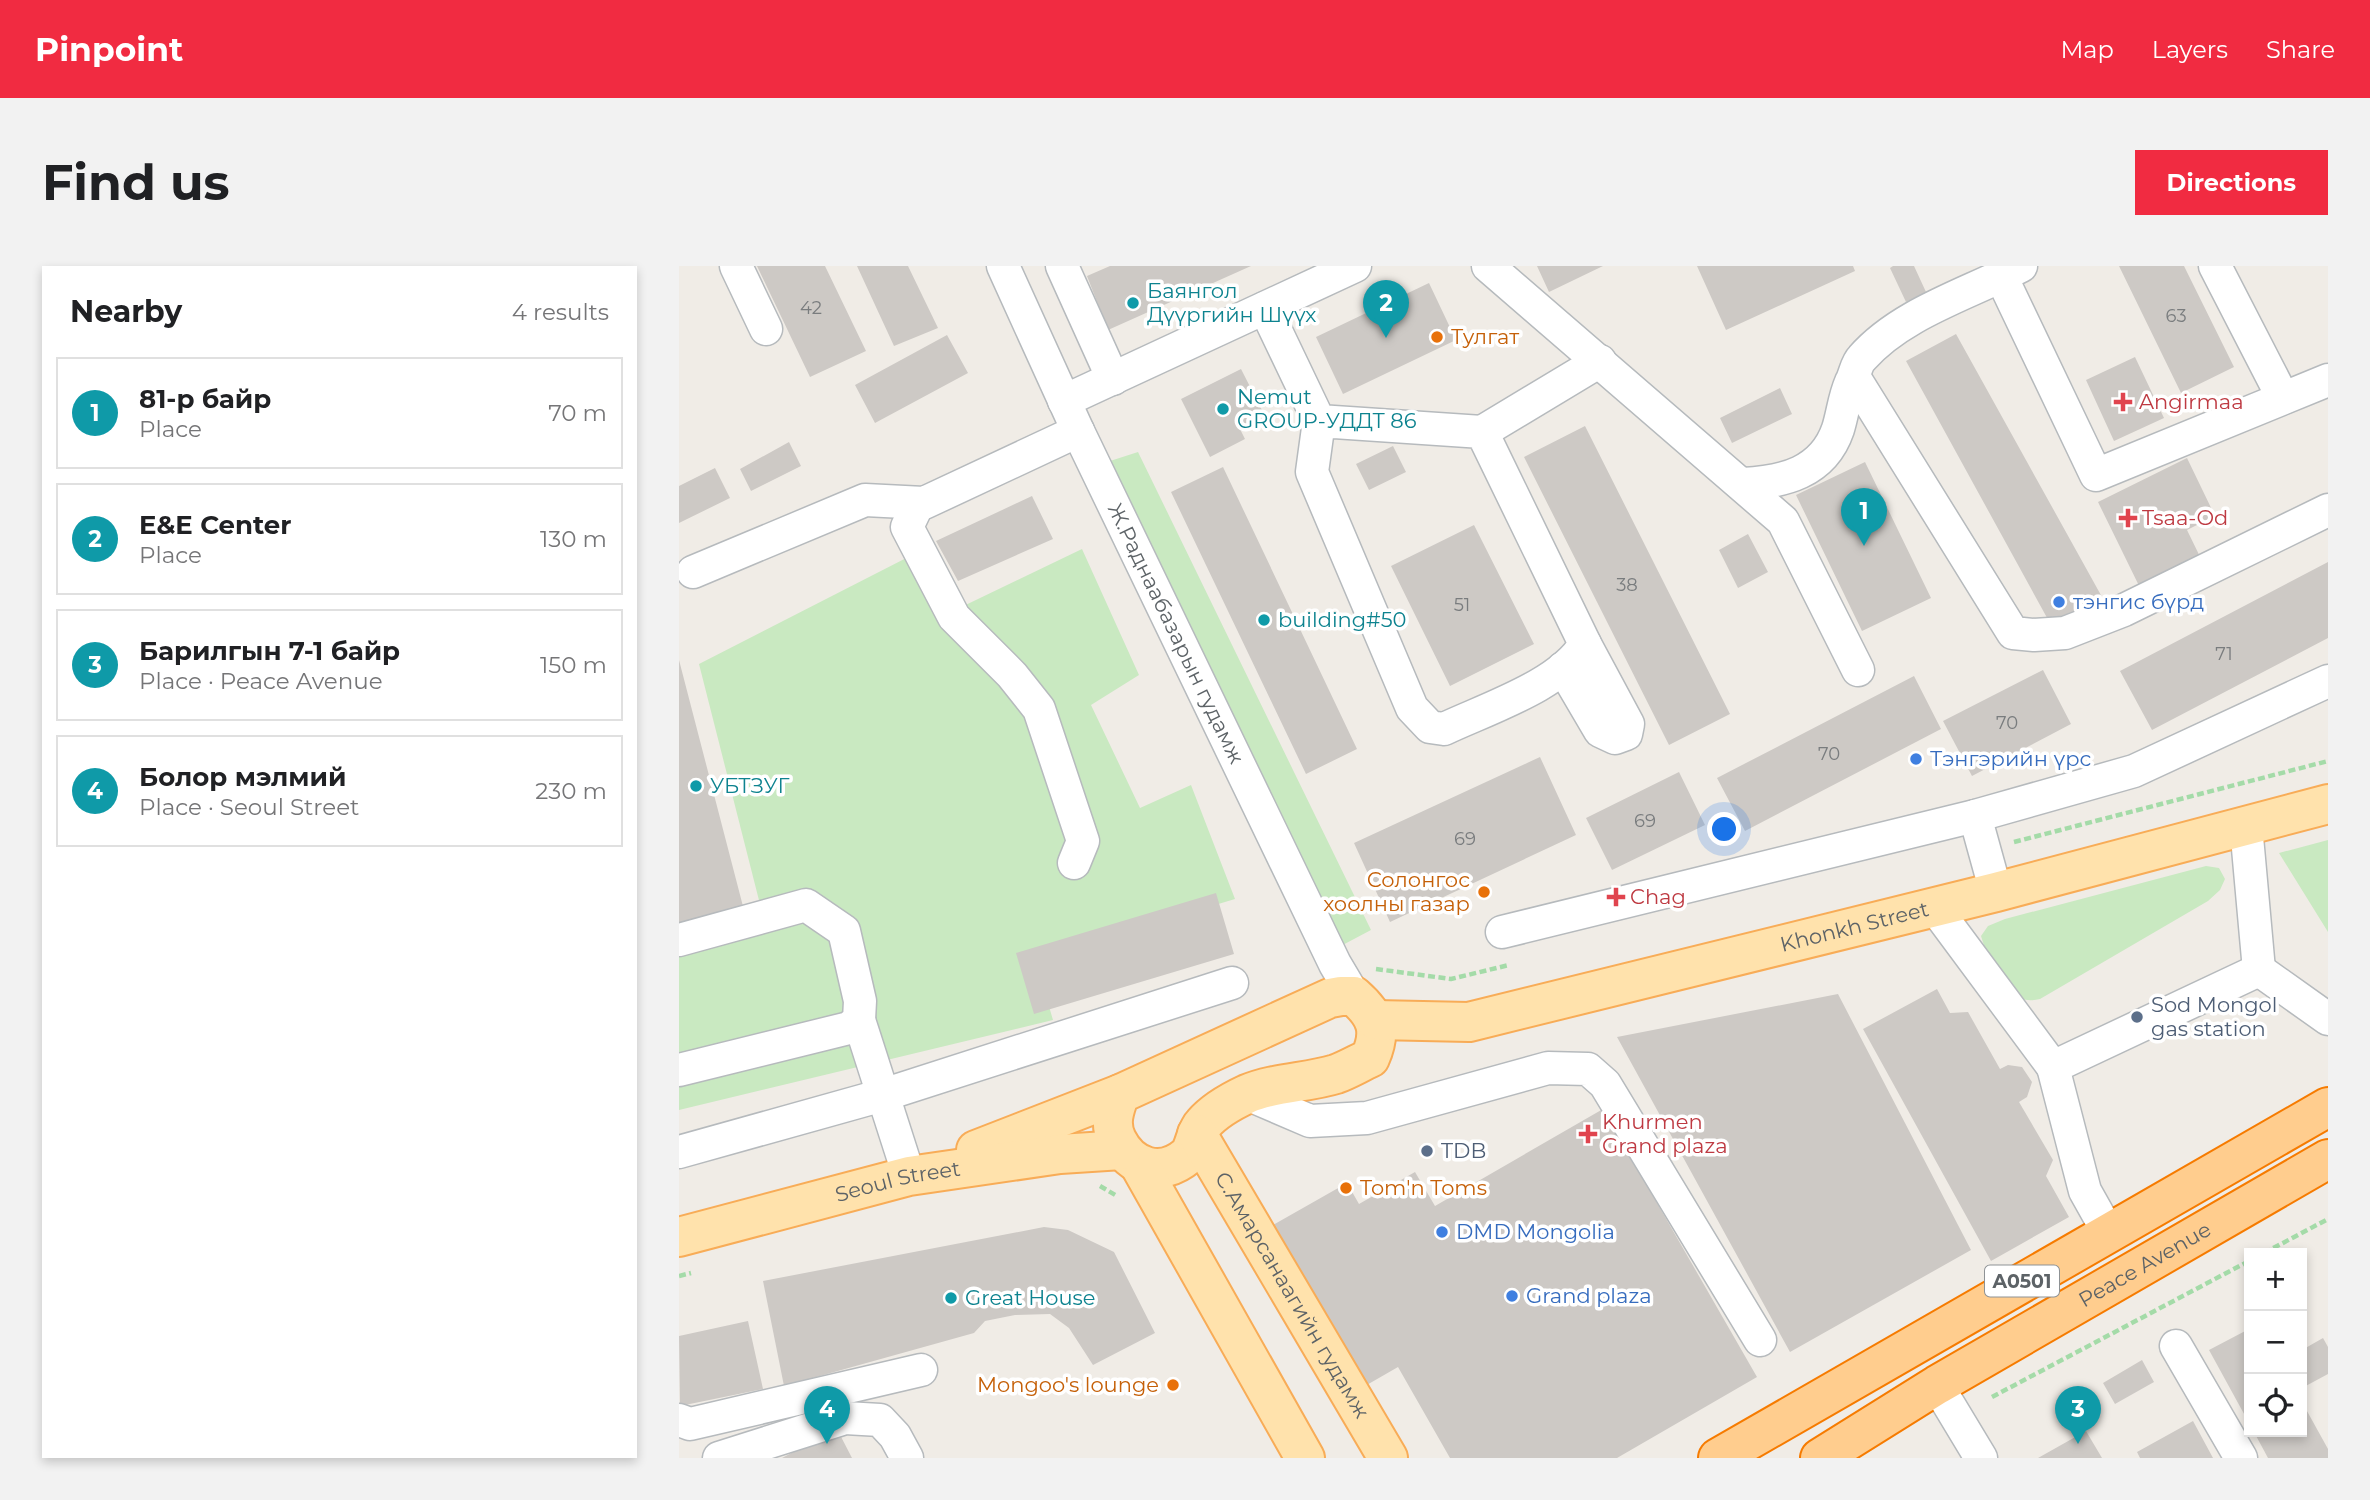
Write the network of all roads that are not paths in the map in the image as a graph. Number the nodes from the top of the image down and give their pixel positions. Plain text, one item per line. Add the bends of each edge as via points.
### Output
1 (736, 266) edge
2 (1003, 266) edge
3 (1062, 266) edge
4 (1355, 266) edge
5 (1488, 266) edge
6 (2215, 266) edge
7 (2011, 271) edge
8 (1265, 308) junction
9 (766, 329) dead end
10 (1600, 361) junction
11 (1854, 377) junction
12 (1113, 379) junction
13 (2328, 380) edge
14 (2283, 398) junction
15 (1064, 401) junction
16 (1319, 421) junction
17 (1078, 431) junction
18 (1482, 432) junction
19 (1742, 484) junction
20 (918, 504) junction
21 (2328, 510) edge
22 (693, 572) dead end
23 (1585, 644) junction
24 (1563, 668) junction
25 (1858, 670) dead end
26 (2328, 681) edge
27 (2328, 804) edge
28 (1975, 817) junction
29 (2246, 826) junction
30 (1074, 863) dead end
31 (1996, 892) junction
32 (1935, 908) junction
33 (1502, 932) dead end
34 (679, 940) edge
35 (2259, 970) junction
36 (1232, 983) dead end
37 (1365, 1008) junction
38 (2328, 1019) edge
39 (859, 1020) junction
40 (2053, 1067) junction
41 (679, 1070) edge
42 (1121, 1094) junction
43 (1247, 1094) junction
44 (883, 1095) junction
45 (2328, 1107) edge
46 (1197, 1134) junction
47 (679, 1153) edge
48 (1131, 1158) junction
49 (2328, 1159) edge
50 (909, 1177) junction
51 (2108, 1232) junction
52 (679, 1237) edge
53 (1761, 1340) dead end
54 (2176, 1346) dead end
55 (921, 1370) dead end
56 (1947, 1400) junction
57 (679, 1420) edge
58 (719, 1458) edge
59 (907, 1458) edge
60 (1304, 1458) edge
61 (1388, 1458) edge
62 (1718, 1458) edge
63 (1820, 1458) edge
64 (1981, 1458) edge
65 (2241, 1458) edge

1 - 9 street
2 - 15 street, Ж.Раднаабазарын гудамж
3 - 12 street
4 - 8 street
5 - 10 street
6 - 14 street
7 - 11 street via 1890,333 1860,359
7 - 14 street via 2096,475
8 - 12 street
8 - 16 street
10 - 18 street
10 - 19 street
11 - 19 street via 1838,429 1825,452 1806,470 1779,482
11 - 21 street via 2013,633 2065,633 2124,610
12 - 15 street
13 - 14 street
15 - 17 street, Ж.Раднаабазарын гудамж
16 - 18 street
16 - 24 street via 1312,472 1412,708 1430,727 1444,729 1550,679
17 - 20 street
17 - 37 street, Ж.Раднаабазарын гудамж via 1329,952
18 - 23 street
19 - 25 street via 1783,521
20 - 22 street via 865,500
20 - 30 street via 907,527 954,617 1039,709 1083,841
23 - 24 street via 1577,658
23 - 24 street via 1628,724 1626,734 1615,738 1600,731
26 - 28 street via 2134,771
27 - 29 main road, Khonkh Street
28 - 31 street
28 - 33 street
29 - 31 main road, Khonkh Street
29 - 35 street
31 - 32 main road, Khonkh Street
32 - 37 main road, Khonkh Street via 1469,1022
32 - 40 street
34 - 39 street via 806,905 844,931 860,1001
35 - 38 street
35 - 40 street
36 - 44 street
37 - 42 main road, Khonkh Street via 1330,998
37 - 43 main road, Seoul Street via 1378,1040 1370,1058 1335,1074
39 - 41 street via 849,1028
39 - 44 street
40 - 51 street via 2085,1191
42 - 48 main road via 1112,1112 1114,1134
42 - 50 main road, Khonkh Street
43 - 46 main road, Seoul Street via 1201,1125
43 - 53 street via 1310,1121 1367,1118 1548,1068 1588,1069 1605,1084
44 - 47 street
44 - 50 street
45 - 51 highway, A0501
46 - 48 main road, Seoul Street via 1189,1155 1168,1168
46 - 61 main road, С.Амарсанаагийн гудамж
48 - 50 main road, Seoul Street via 1060,1154
48 - 60 main road
49 - 56 highway, Peace Avenue / A0501
50 - 52 main road, Seoul Street
51 - 62 highway, A0501
54 - 65 street
55 - 57 street via 690,1424
56 - 63 highway, Peace Avenue / A0501
56 - 64 street
58 - 59 street via 845,1418 880,1420

